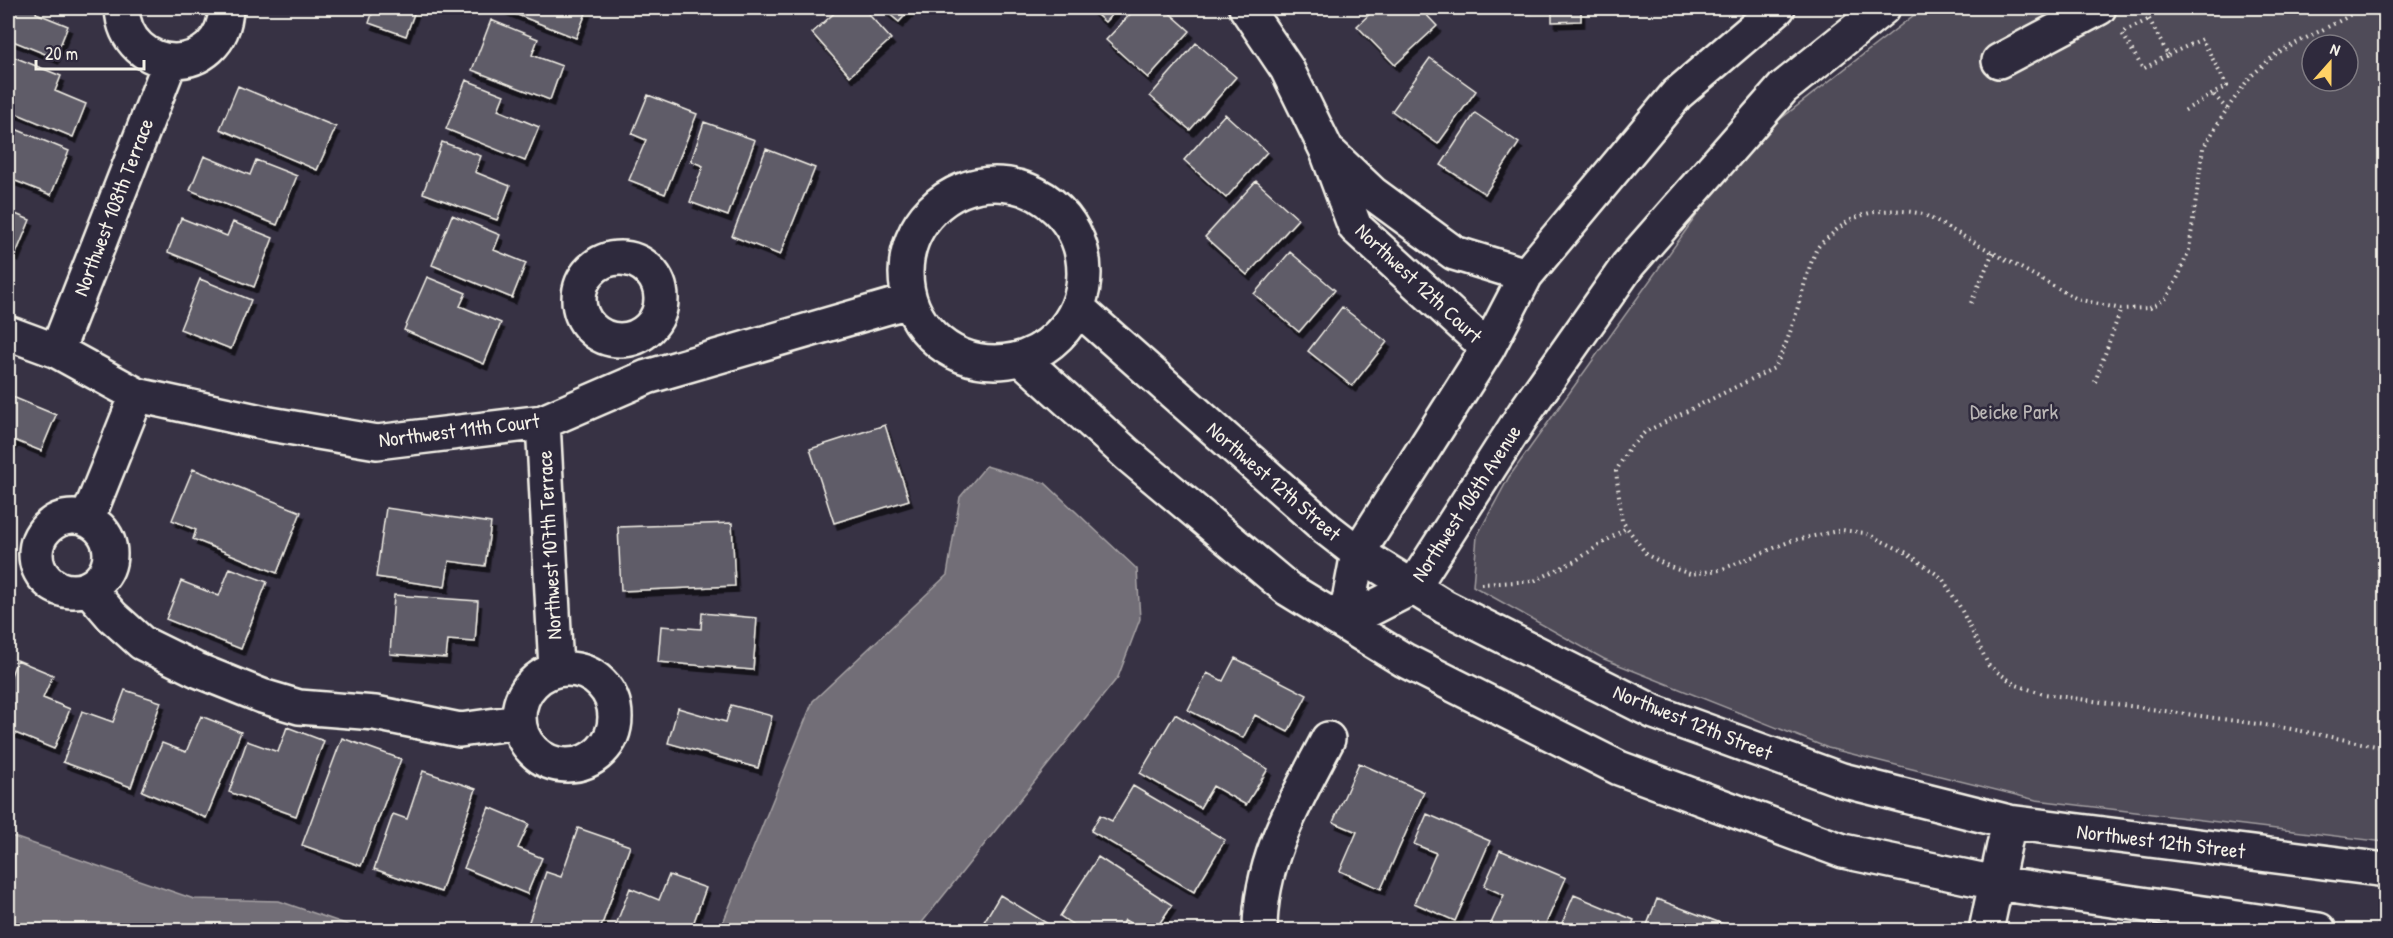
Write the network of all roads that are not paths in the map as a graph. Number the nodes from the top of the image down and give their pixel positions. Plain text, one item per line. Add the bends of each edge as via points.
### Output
1 (122, 8) edge
2 (226, 8) edge
3 (1246, 8) edge
4 (1778, 8) edge
5 (1883, 8) edge
6 (2099, 8) edge
7 (1999, 61) dead end
8 (170, 62) junction
9 (1326, 149) junction
10 (1526, 275) junction
11 (909, 301) junction
12 (1078, 308) junction
13 (8, 333) edge
14 (634, 338) dead end
15 (1488, 348) junction
16 (57, 351) junction
17 (1022, 359) junction
18 (647, 376) junction
19 (137, 395) junction
20 (543, 422) junction
21 (87, 520) junction
22 (1358, 553) junction
23 (1413, 587) junction
24 (88, 588) junction
25 (1346, 622) junction
26 (556, 669) junction
27 (518, 722) junction
28 (1328, 739) dead end
29 (2009, 822) junction
30 (2385, 870) edge
31 (1996, 883) junction
32 (1260, 930) edge
33 (1986, 930) edge
34 (2319, 930) edge

1 - 8 street via 128,35 139,48
2 - 8 street via 224,26 216,42 204,53
3 - 9 street, Northwest 12th Court via 1287,69
4 - 10 street via 1677,94
5 - 23 street, Northwest 106th Avenue via 1783,88 1628,265 1525,412
6 - 7 street
8 - 16 street, Northwest 108th Terrace
9 - 10 street, Northwest 12th Court via 1372,193 1454,253
9 - 15 street, Northwest 12th Court via 1355,227
10 - 15 street
11 - 12 street via 905,273 912,238 931,209 960,190 995,183 1039,196 1058,210 1078,239 1085,273
11 - 17 street via 922,325 950,350 966,358 994,363
11 - 18 street, Northwest 11th Court
12 - 17 street via 1059,336
12 - 22 street, Northwest 12th Street
13 - 16 street, Northwest 11th Court
14 - 18 street
15 - 22 street
16 - 19 street, Northwest 11th Court
17 - 25 street via 1127,454 1288,589
18 - 20 street, Northwest 11th Court
19 - 20 street, Northwest 11th Court via 377,442
19 - 21 street
20 - 26 street, Northwest 107th Terrace
21 - 24 street via 100,529 110,549 106,572
21 - 24 street via 69,516 58,520 43,532 36,550 42,574 51,584 63,589
22 - 23 street, Northwest 12th Street
22 - 25 street
23 - 25 street, Northwest 106th Avenue
23 - 29 street, Northwest 12th Street via 1444,607 1654,712 1842,780
24 - 27 street via 142,643 262,696 299,707 375,713 460,730
25 - 31 street via 1404,660 1619,768 1843,851
26 - 27 street, Northwest 107th Terrace via 535,680 521,699
26 - 27 street, Northwest 107th Terrace via 579,670 600,681 614,701 616,724 608,746 590,761 555,764 543,760 526,744
28 - 32 street via 1272,854
29 - 30 street, Northwest 12th Street
29 - 31 street
31 - 33 street
31 - 34 street

